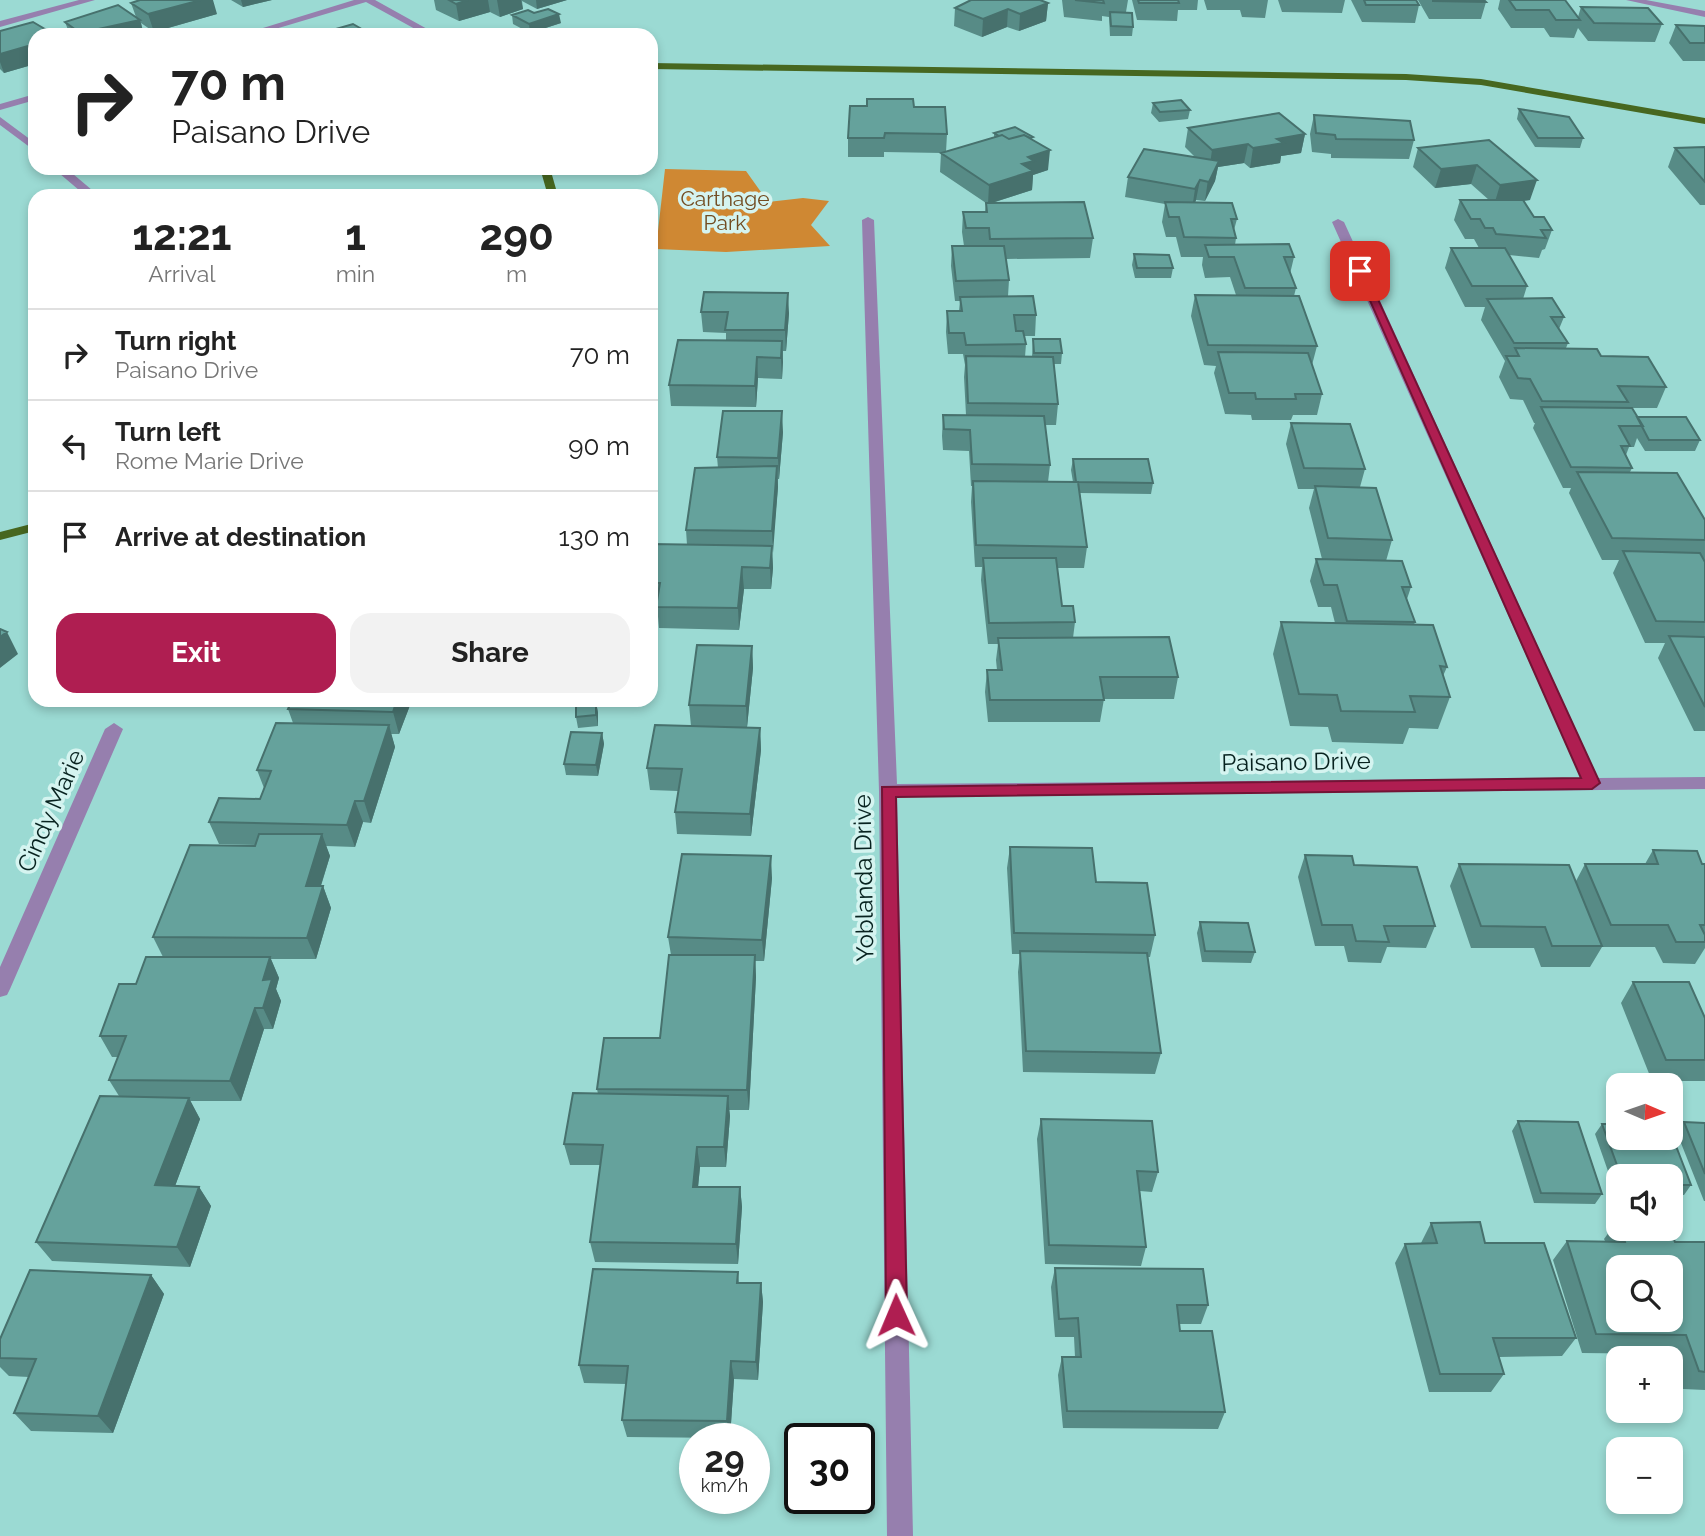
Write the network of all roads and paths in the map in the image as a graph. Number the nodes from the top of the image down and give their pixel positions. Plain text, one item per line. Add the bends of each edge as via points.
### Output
1 (90, 0) edge
2 (366, 0) edge
3 (1631, 0) edge
4 (1664, 3) edge
5 (1705, 14) edge
6 (0, 24) edge
7 (269, 28) edge
8 (420, 28) edge
9 (28, 99) edge
10 (0, 107) edge
11 (0, 120) edge
12 (28, 142) edge
13 (68, 175) edge
14 (84, 189) edge
15 (868, 220) dead end
16 (1338, 222) dead end
17 (114, 729) dead end
18 (1592, 783) junction
19 (1705, 783) edge
20 (888, 791) junction
21 (0, 989) edge
22 (900, 1536) edge

1 - 6 street
2 - 7 street
2 - 8 street
3 - 4 street
4 - 5 street
9 - 10 street
11 - 12 street
13 - 14 street
15 - 20 street, Yoblanda Drive
16 - 18 street
17 - 21 street, Cindy Marie
18 - 19 street, Paisano Drive
18 - 20 street, Paisano Drive
20 - 22 street, Yoblanda Drive

